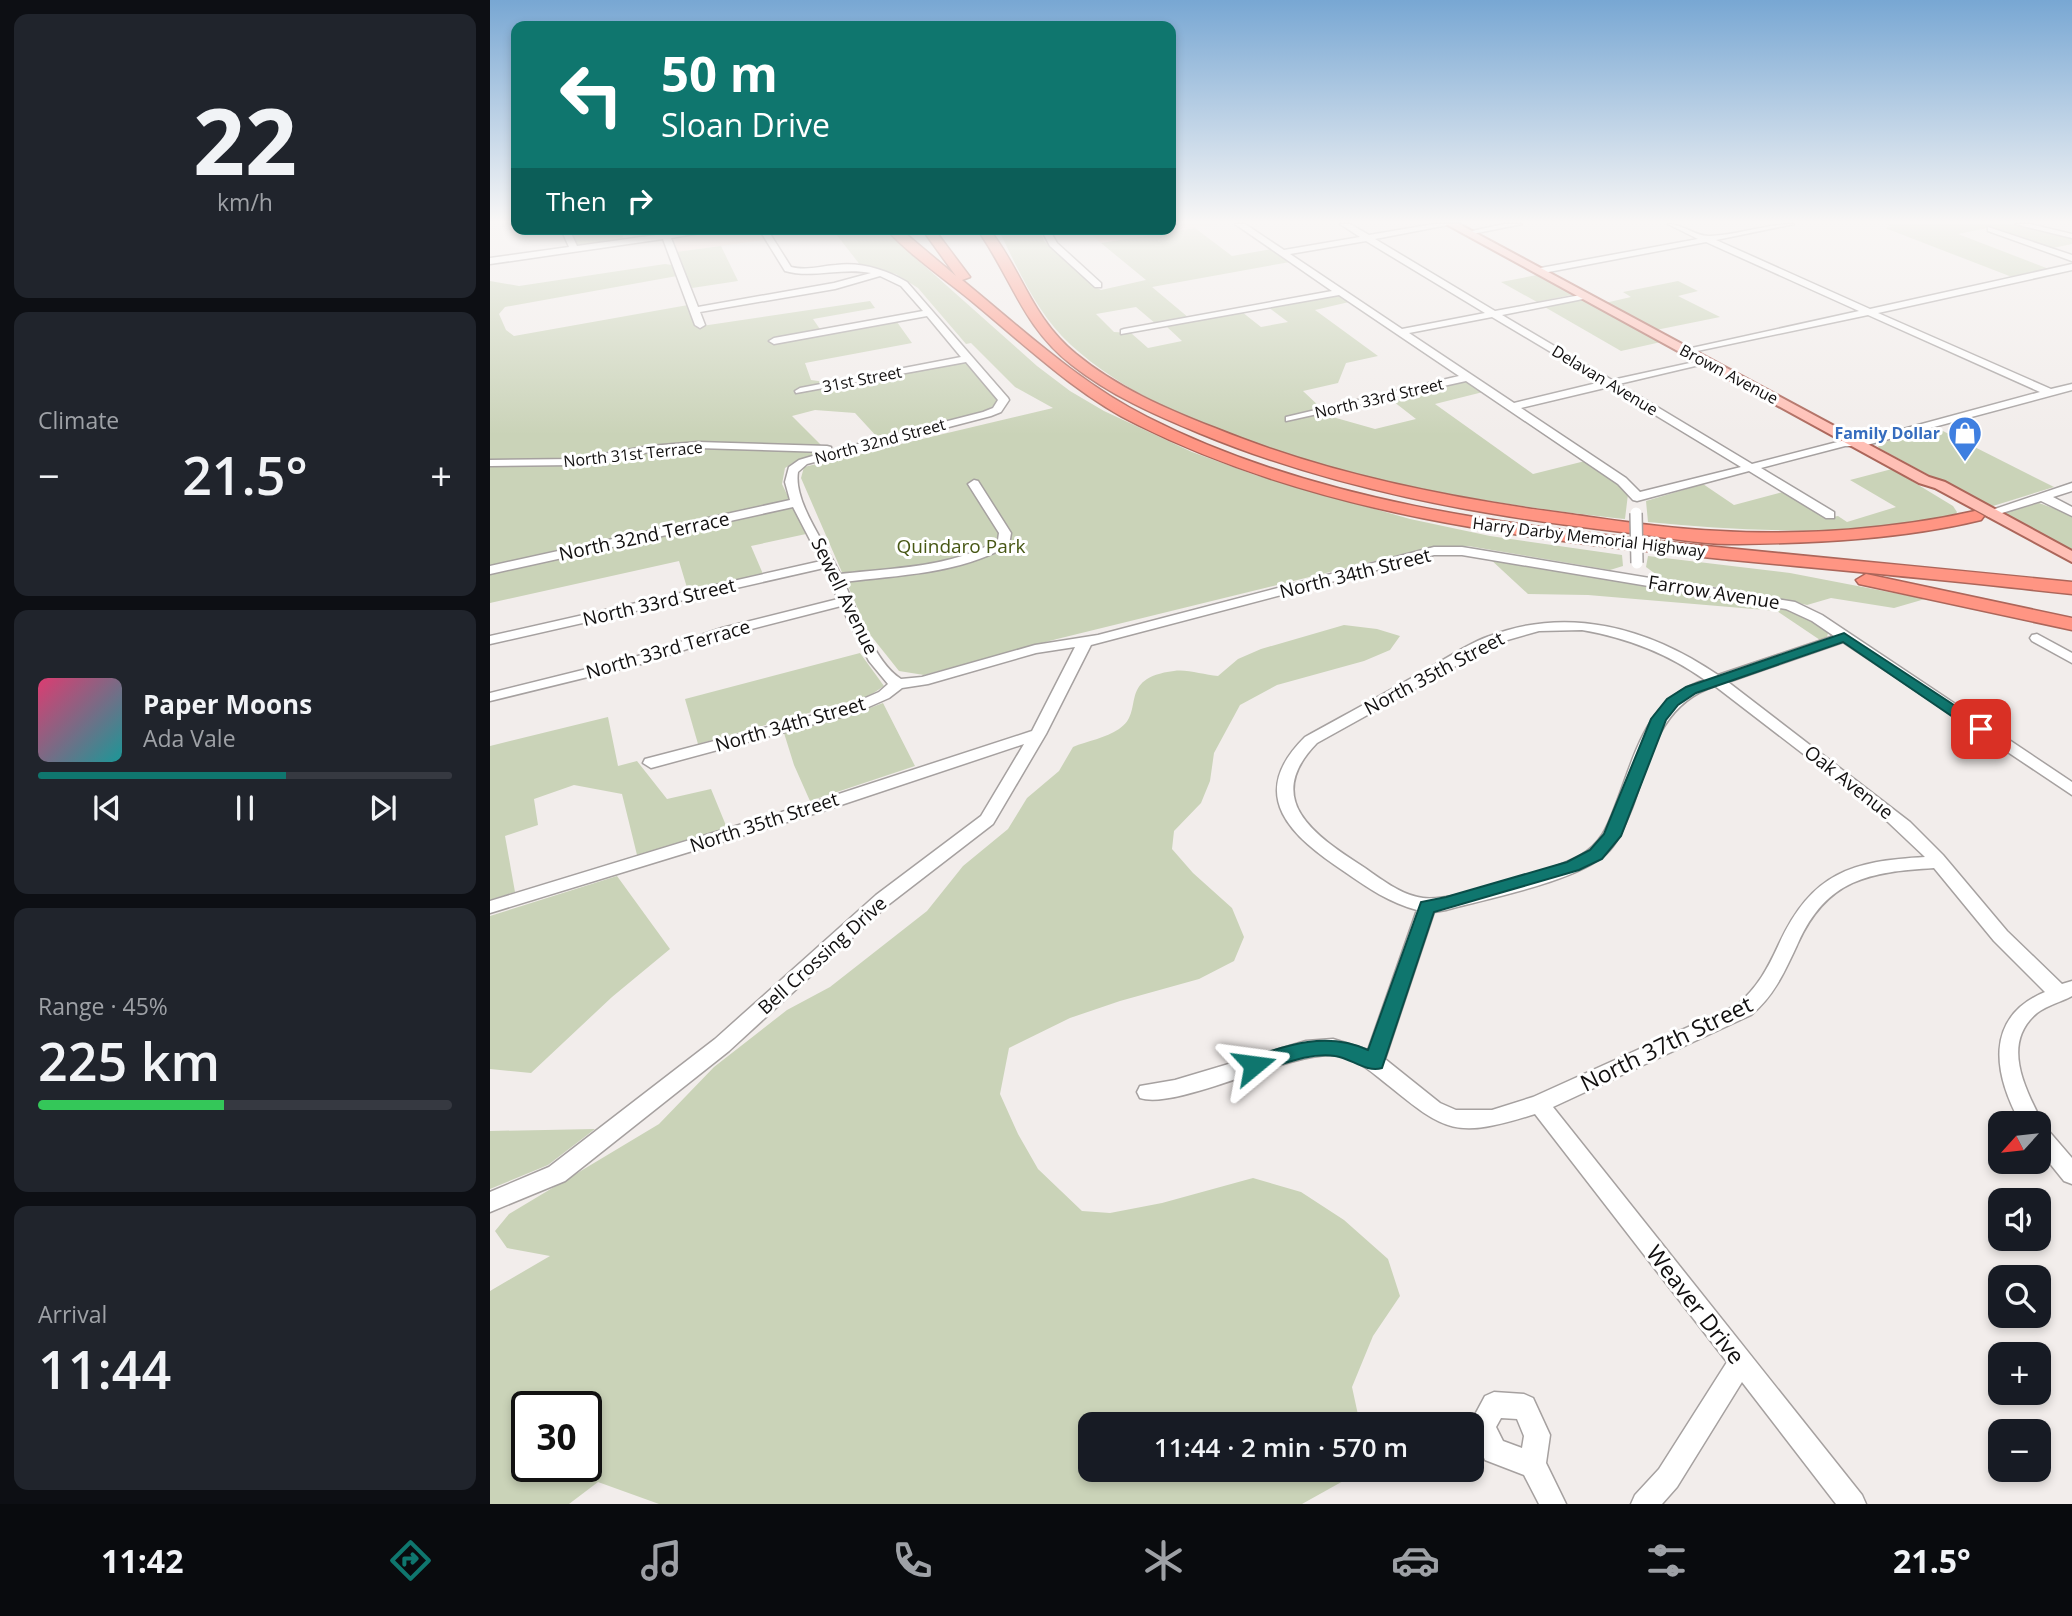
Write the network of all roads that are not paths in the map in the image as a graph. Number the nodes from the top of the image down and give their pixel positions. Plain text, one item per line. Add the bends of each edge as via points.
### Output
1 (689, 294) edge
2 (787, 294) edge
3 (914, 294) edge
4 (971, 294) edge
5 (976, 294) edge
6 (1022, 294) edge
7 (1328, 294) edge
8 (1343, 294) edge
9 (1462, 294) edge
10 (1580, 294) edge
11 (1829, 294) edge
12 (1949, 294) edge
13 (1583, 296) junction
14 (984, 305) junction
15 (695, 310) junction
16 (1869, 312) junction
17 (930, 313) junction
18 (1494, 313) junction
19 (700, 325) dead end
20 (1124, 332) dead end
21 (1401, 332) junction
22 (774, 341) dead end
23 (1686, 352) junction
24 (969, 358) junction
25 (1704, 361) junction
26 (1468, 377) junction
27 (1610, 383) junction
28 (2072, 387) edge
29 (800, 391) dead end
30 (2050, 393) junction
31 (1512, 407) junction
32 (1290, 419) dead end
33 (1859, 444) junction
34 (861, 447) junction
35 (490, 463) edge
36 (1751, 467) junction
37 (974, 484) dead end
38 (2072, 487) edge
39 (2042, 496) junction
40 (1637, 497) junction
41 (798, 502) junction
42 (2072, 512) edge
43 (1982, 514) junction
44 (1829, 515) dead end
45 (1716, 537) junction
46 (2072, 557) edge
47 (1763, 558) junction
48 (828, 563) junction
49 (490, 570) edge
50 (836, 579) junction
51 (1636, 579) junction
52 (2069, 579) edge
53 (845, 601) junction
54 (2072, 624) edge
55 (1596, 627) joint
56 (1844, 637) junction
57 (2037, 638) dead end
58 (490, 640) edge
59 (1085, 642) junction
60 (2072, 659) edge
61 (1719, 680) junction
62 (898, 684) junction
63 (490, 697) edge
64 (1038, 734) junction
65 (651, 763) dead end
66 (2072, 790) edge
67 (1937, 862) junction
68 (1427, 906) junction
69 (490, 908) edge
70 (2066, 991) edge
71 (1374, 1062) junction
72 (1147, 1092) dead end
73 (1539, 1104) junction
74 (2026, 1111) edge
75 (2051, 1150) edge
76 (2072, 1174) edge
77 (490, 1202) edge
78 (1741, 1362) junction
79 (1533, 1465) dead end
80 (1553, 1504) edge
81 (1644, 1504) edge
82 (1853, 1504) edge

1 - 15 street
2 - 15 street
3 - 17 street
4 - 14 highway, Harry Darby Memorial Highway
5 - 14 highway
6 - 45 highway, Harry Darby Memorial Highway via 1049,336 1077,362 1132,398 1216,436 1310,468 1412,494 1511,512
7 - 20 street
8 - 21 street
9 - 18 street, Delavan Avenue
10 - 13 main road, Brown Avenue
11 - 16 street
12 - 16 street
13 - 18 street
13 - 23 main road, Brown Avenue
14 - 47 highway, Harry Darby Memorial Highway via 1091,391 1142,421 1228,458 1359,498 1476,525
15 - 19 street
16 - 23 street
16 - 30 street
17 - 22 street
17 - 24 street
18 - 21 street
18 - 27 street, Delavan Avenue
21 - 26 street
23 - 25 main road, Brown Avenue
24 - 29 street, 31st Street
24 - 34 street, North 32nd Street via 1004,400 1003,405 987,414
25 - 27 street
25 - 33 main road, Brown Avenue
26 - 31 street
26 - 32 street, North 33rd Street
27 - 31 street
27 - 36 street, Delavan Avenue
28 - 30 street
30 - 33 street
31 - 40 street
33 - 36 street via 1845,443
33 - 43 main road, Brown Avenue
34 - 35 street, North 31st Terrace via 698,445 574,462
34 - 41 street, North 32nd Street via 794,466 791,482
36 - 40 street
36 - 44 street, Delavan Avenue
37 - 50 street via 1005,533 1004,542 996,549 957,561
38 - 39 street
39 - 42 street
39 - 43 street
40 - 51 street, bridge
41 - 48 street, Sewell Avenue
41 - 49 street, North 32nd Terrace
43 - 45 highway via 1896,533
43 - 46 main road
43 - 52 main road
45 - 52 highway, Harry Darby Memorial Highway via 2029,569
47 - 52 highway, Harry Darby Memorial Highway
47 - 54 highway
48 - 50 street, Sewell Avenue
48 - 58 street, North 33rd Street
50 - 53 street, Sewell Avenue
51 - 56 street, Farrow Avenue via 1790,605
51 - 59 street, North 34th Street via 1462,551 1434,551
53 - 62 street, Sewell Avenue via 879,665
53 - 63 street, North 33rd Terrace
55 - 61 street, Oak Avenue via 1661,645
55 - 68 street, North 35th Street via 1554,625 1492,640 1319,734 1291,765 1285,784 1287,809 1304,833 1394,896
56 - 61 street
56 - 66 street, Farrow Avenue
57 - 60 street
59 - 62 street, North 34th Street via 1035,649
59 - 64 street, Bell Crossing Drive
61 - 67 street, Oak Avenue via 1914,834
61 - 68 street via 1680,696 1659,719 1612,836 1596,854 1573,866
62 - 65 street, North 34th Street via 850,710
64 - 69 street, North 35th Street
64 - 77 street, Bell Crossing Drive via 988,820 882,900 722,1045 557,1174
67 - 70 street, Oak Avenue via 1994,930
67 - 73 street, North 37th Street via 1868,869 1833,884 1803,911 1774,978 1759,999
68 - 71 street
70 - 74 street via 2030,1008 2007,1047 2006,1064
71 - 72 street, North 37th Street via 1333,1047 1320,1048
71 - 73 street, North 37th Street via 1452,1119 1492,1119
73 - 78 street, Weaver Drive
75 - 76 street
78 - 81 street via 1668,1478
78 - 82 street, Weaver Drive
79 - 80 street

